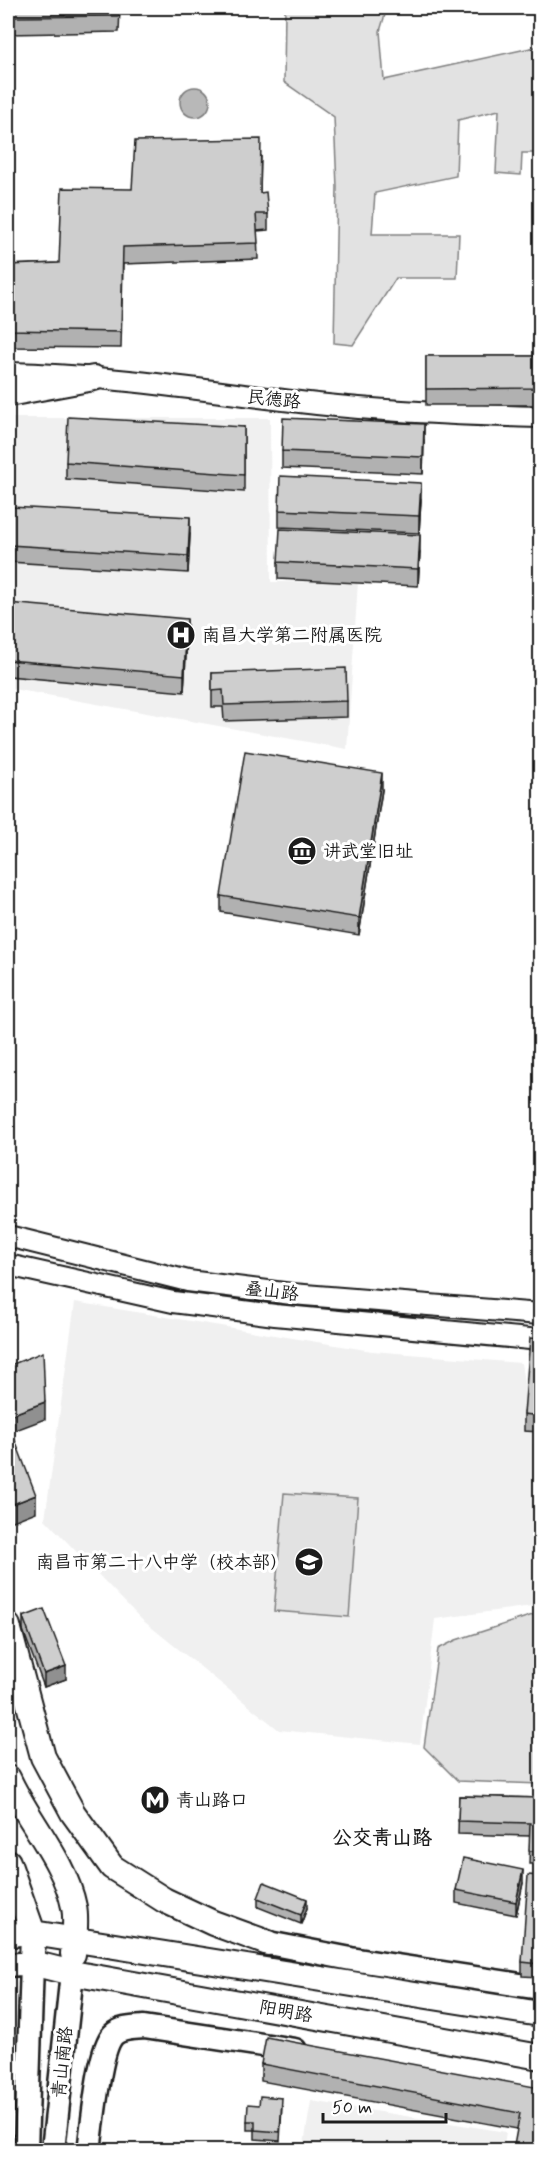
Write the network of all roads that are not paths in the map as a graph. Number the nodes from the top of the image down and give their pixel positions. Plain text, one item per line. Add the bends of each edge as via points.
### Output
1 (8, 373) edge
2 (94, 378) junction
3 (8, 394) edge
4 (540, 417) edge
5 (8, 1236) edge
6 (8, 1265) edge
7 (540, 1314) edge
8 (540, 1340) edge
9 (8, 1626) edge
10 (8, 1778) edge
11 (8, 1862) edge
12 (33, 1933) junction
13 (8, 1935) edge
14 (74, 1939) junction
15 (268, 1943) joint
16 (33, 1963) junction
17 (8, 1965) edge
18 (72, 1973) junction
19 (540, 1988) edge
20 (540, 2014) edge
21 (320, 2054) edge
22 (540, 2057) edge
23 (26, 2151) edge
24 (53, 2151) edge
25 (89, 2151) edge

1 - 2 main road, 民德路
2 - 3 highway
2 - 4 main road, 民德路 via 441,415
5 - 7 main road, 叠山路 via 188,1281 292,1294
6 - 8 main road, 叠山路 via 173,1302
9 - 15 highway via 43,1757 73,1813 112,1867 164,1900
10 - 14 highway via 61,1870 74,1908
11 - 12 highway
12 - 13 main road
12 - 14 highway, 阳明路
12 - 16 highway
14 - 18 highway
14 - 20 highway, 阳明路
15 - 19 main road
16 - 17 main road
16 - 18 highway, 阳明路
16 - 23 main road, 青山南路
18 - 22 highway, 阳明路
18 - 24 main road, 青山南路
21 - 25 main road via 144,2027 125,2028 109,2041 102,2063

